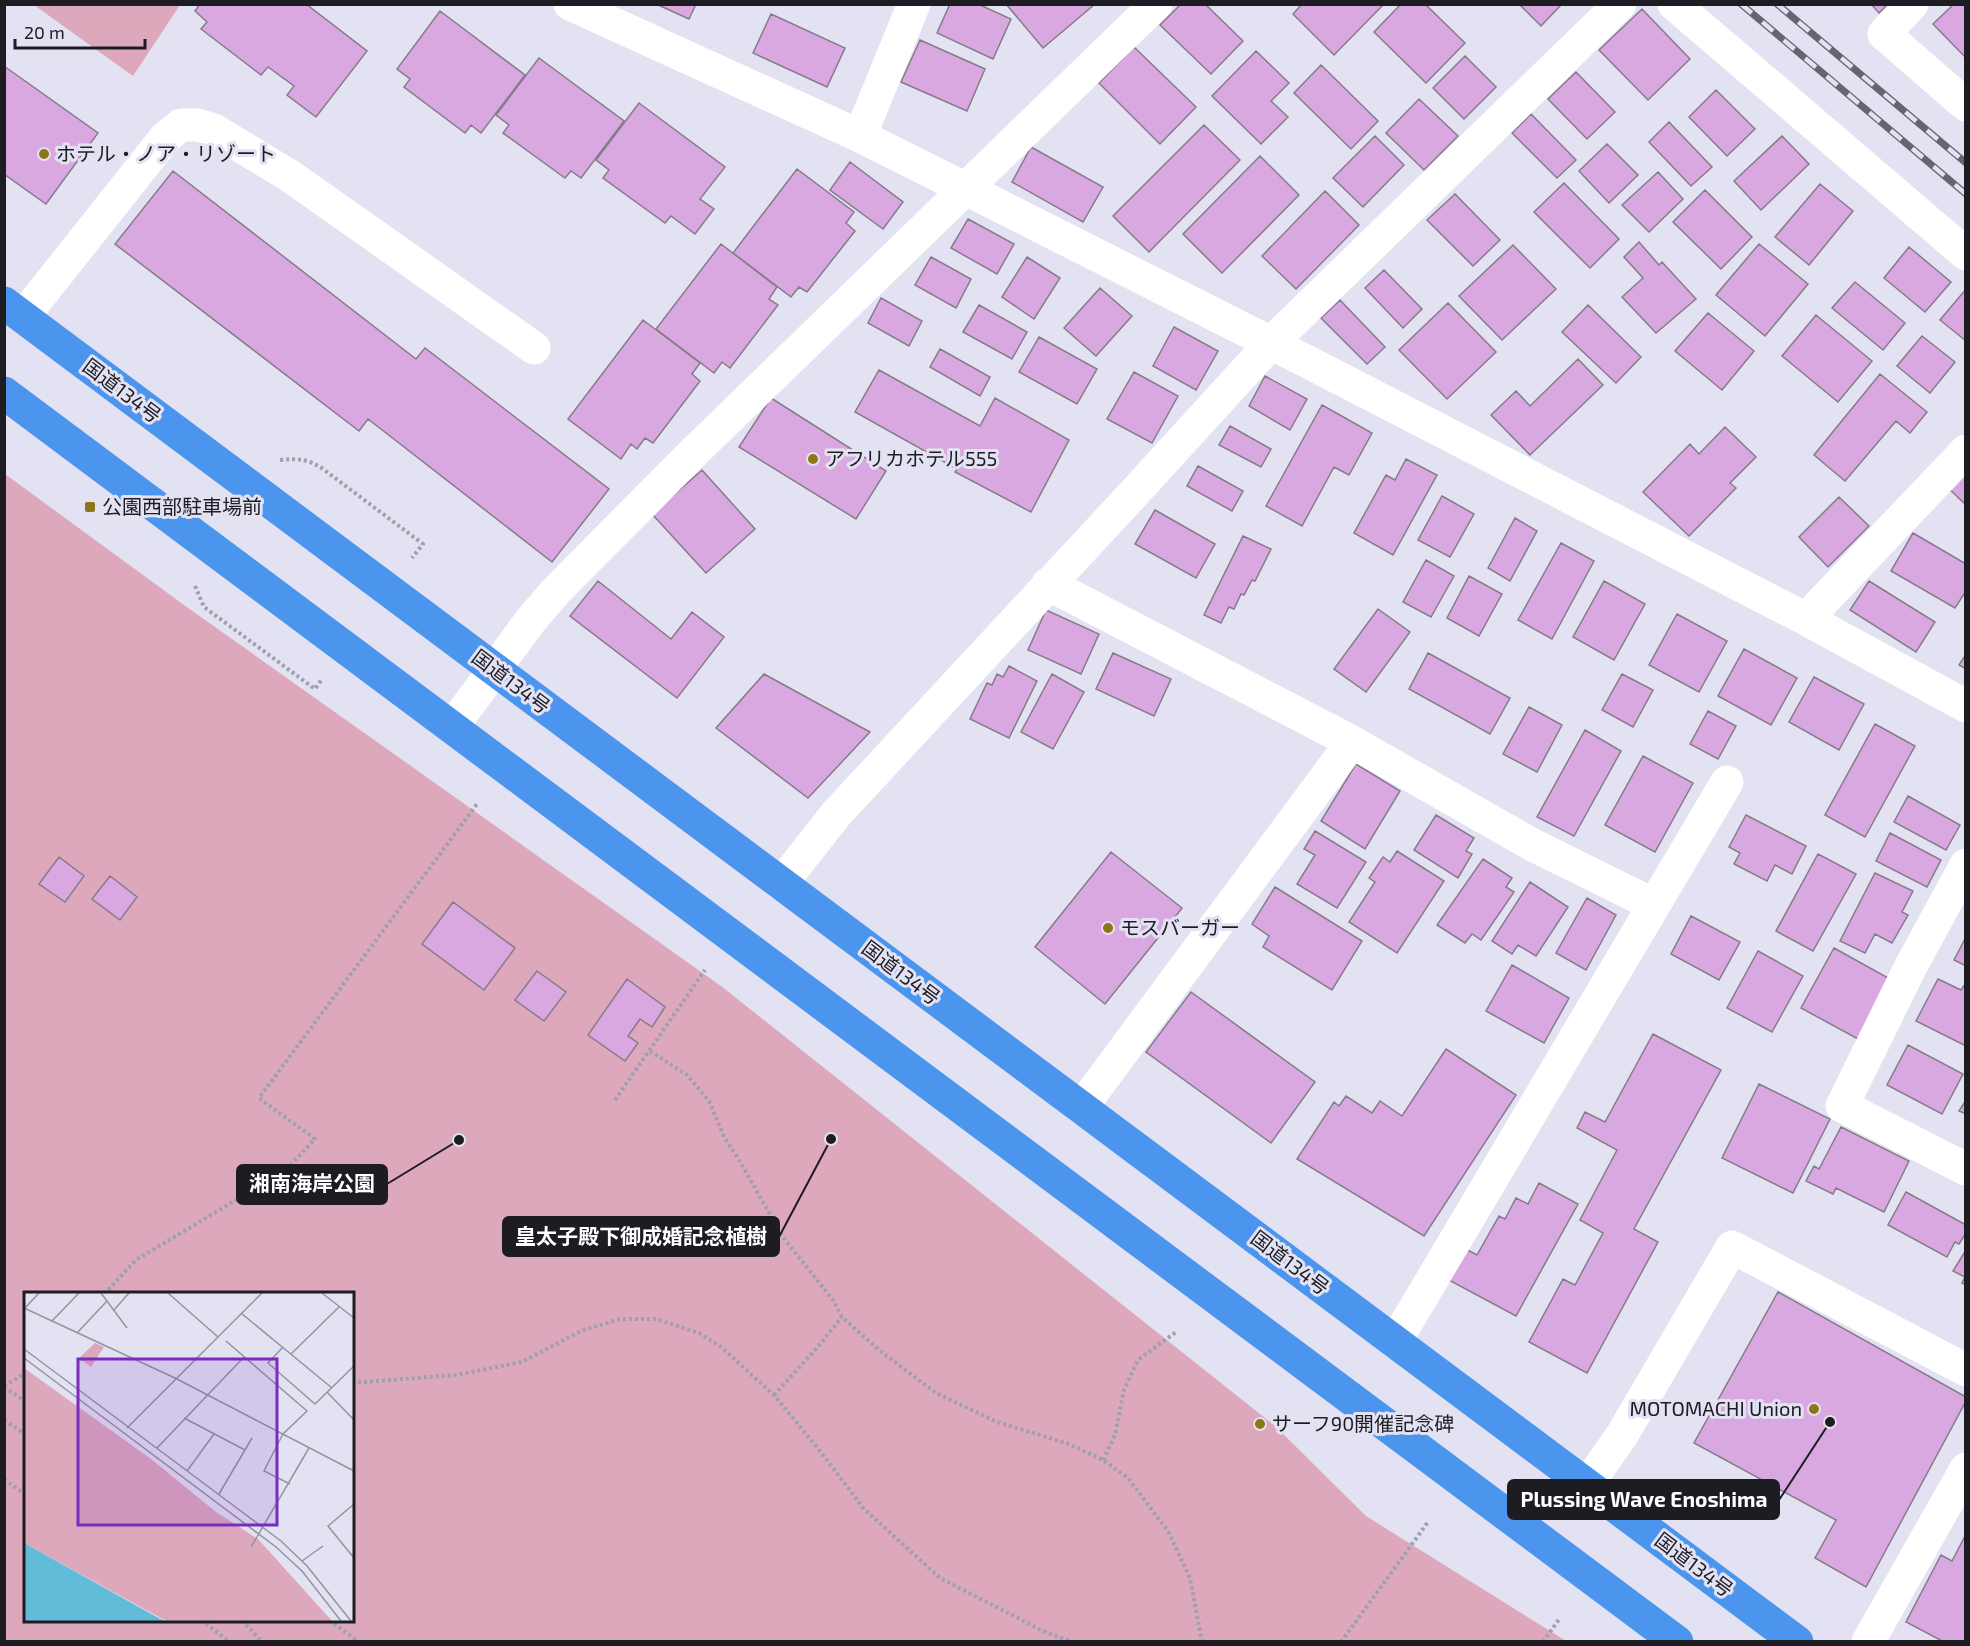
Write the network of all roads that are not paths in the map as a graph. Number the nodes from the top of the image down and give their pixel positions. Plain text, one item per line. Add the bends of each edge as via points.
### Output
1 (570, 4) edge
2 (914, 4) edge
3 (1156, 4) edge
4 (1620, 4) edge
5 (1674, 4) edge
6 (1912, 4) edge
7 (1965, 105) edge
8 (860, 136) junction
9 (966, 189) junction
10 (1965, 254) edge
11 (14, 310) edge
12 (1271, 342) junction
13 (534, 348) dead end
14 (4, 393) edge
15 (1965, 451) edge
16 (1048, 584) junction
17 (1806, 619) junction
18 (495, 670) junction
19 (1965, 706) edge
20 (452, 727) junction
21 (1352, 742) junction
22 (1727, 782) dead end
23 (1965, 865) edge
24 (781, 884) junction
25 (1654, 904) junction
26 (1081, 1108) junction
27 (1965, 1169) edge
28 (1395, 1342) junction
29 (1965, 1370) edge
30 (1965, 1469) edge
31 (1587, 1485) junction
32 (1677, 1641) edge
33 (1797, 1641) edge
34 (1868, 1641) edge

1 - 8 street
2 - 8 street
3 - 9 street
4 - 12 street
5 - 10 street
6 - 7 street via 1884,34
8 - 9 street
9 - 12 street
9 - 18 street via 556,591
11 - 13 street via 165,138 181,125 198,125 214,130 290,176
11 - 18 highway, 国道134号
12 - 16 street
12 - 17 street
14 - 20 highway
15 - 17 street
16 - 21 street
16 - 24 street via 837,813
17 - 19 street
18 - 20 street
18 - 24 highway, 国道134号
20 - 32 highway
21 - 25 street via 1531,844
21 - 26 street
22 - 25 street
23 - 27 street via 1842,1106
24 - 26 highway, 国道134号
25 - 28 street
26 - 28 highway, 国道134号
28 - 31 highway, 国道134号
29 - 31 street via 1732,1247 1622,1435
30 - 34 street
31 - 33 highway, 国道134号

